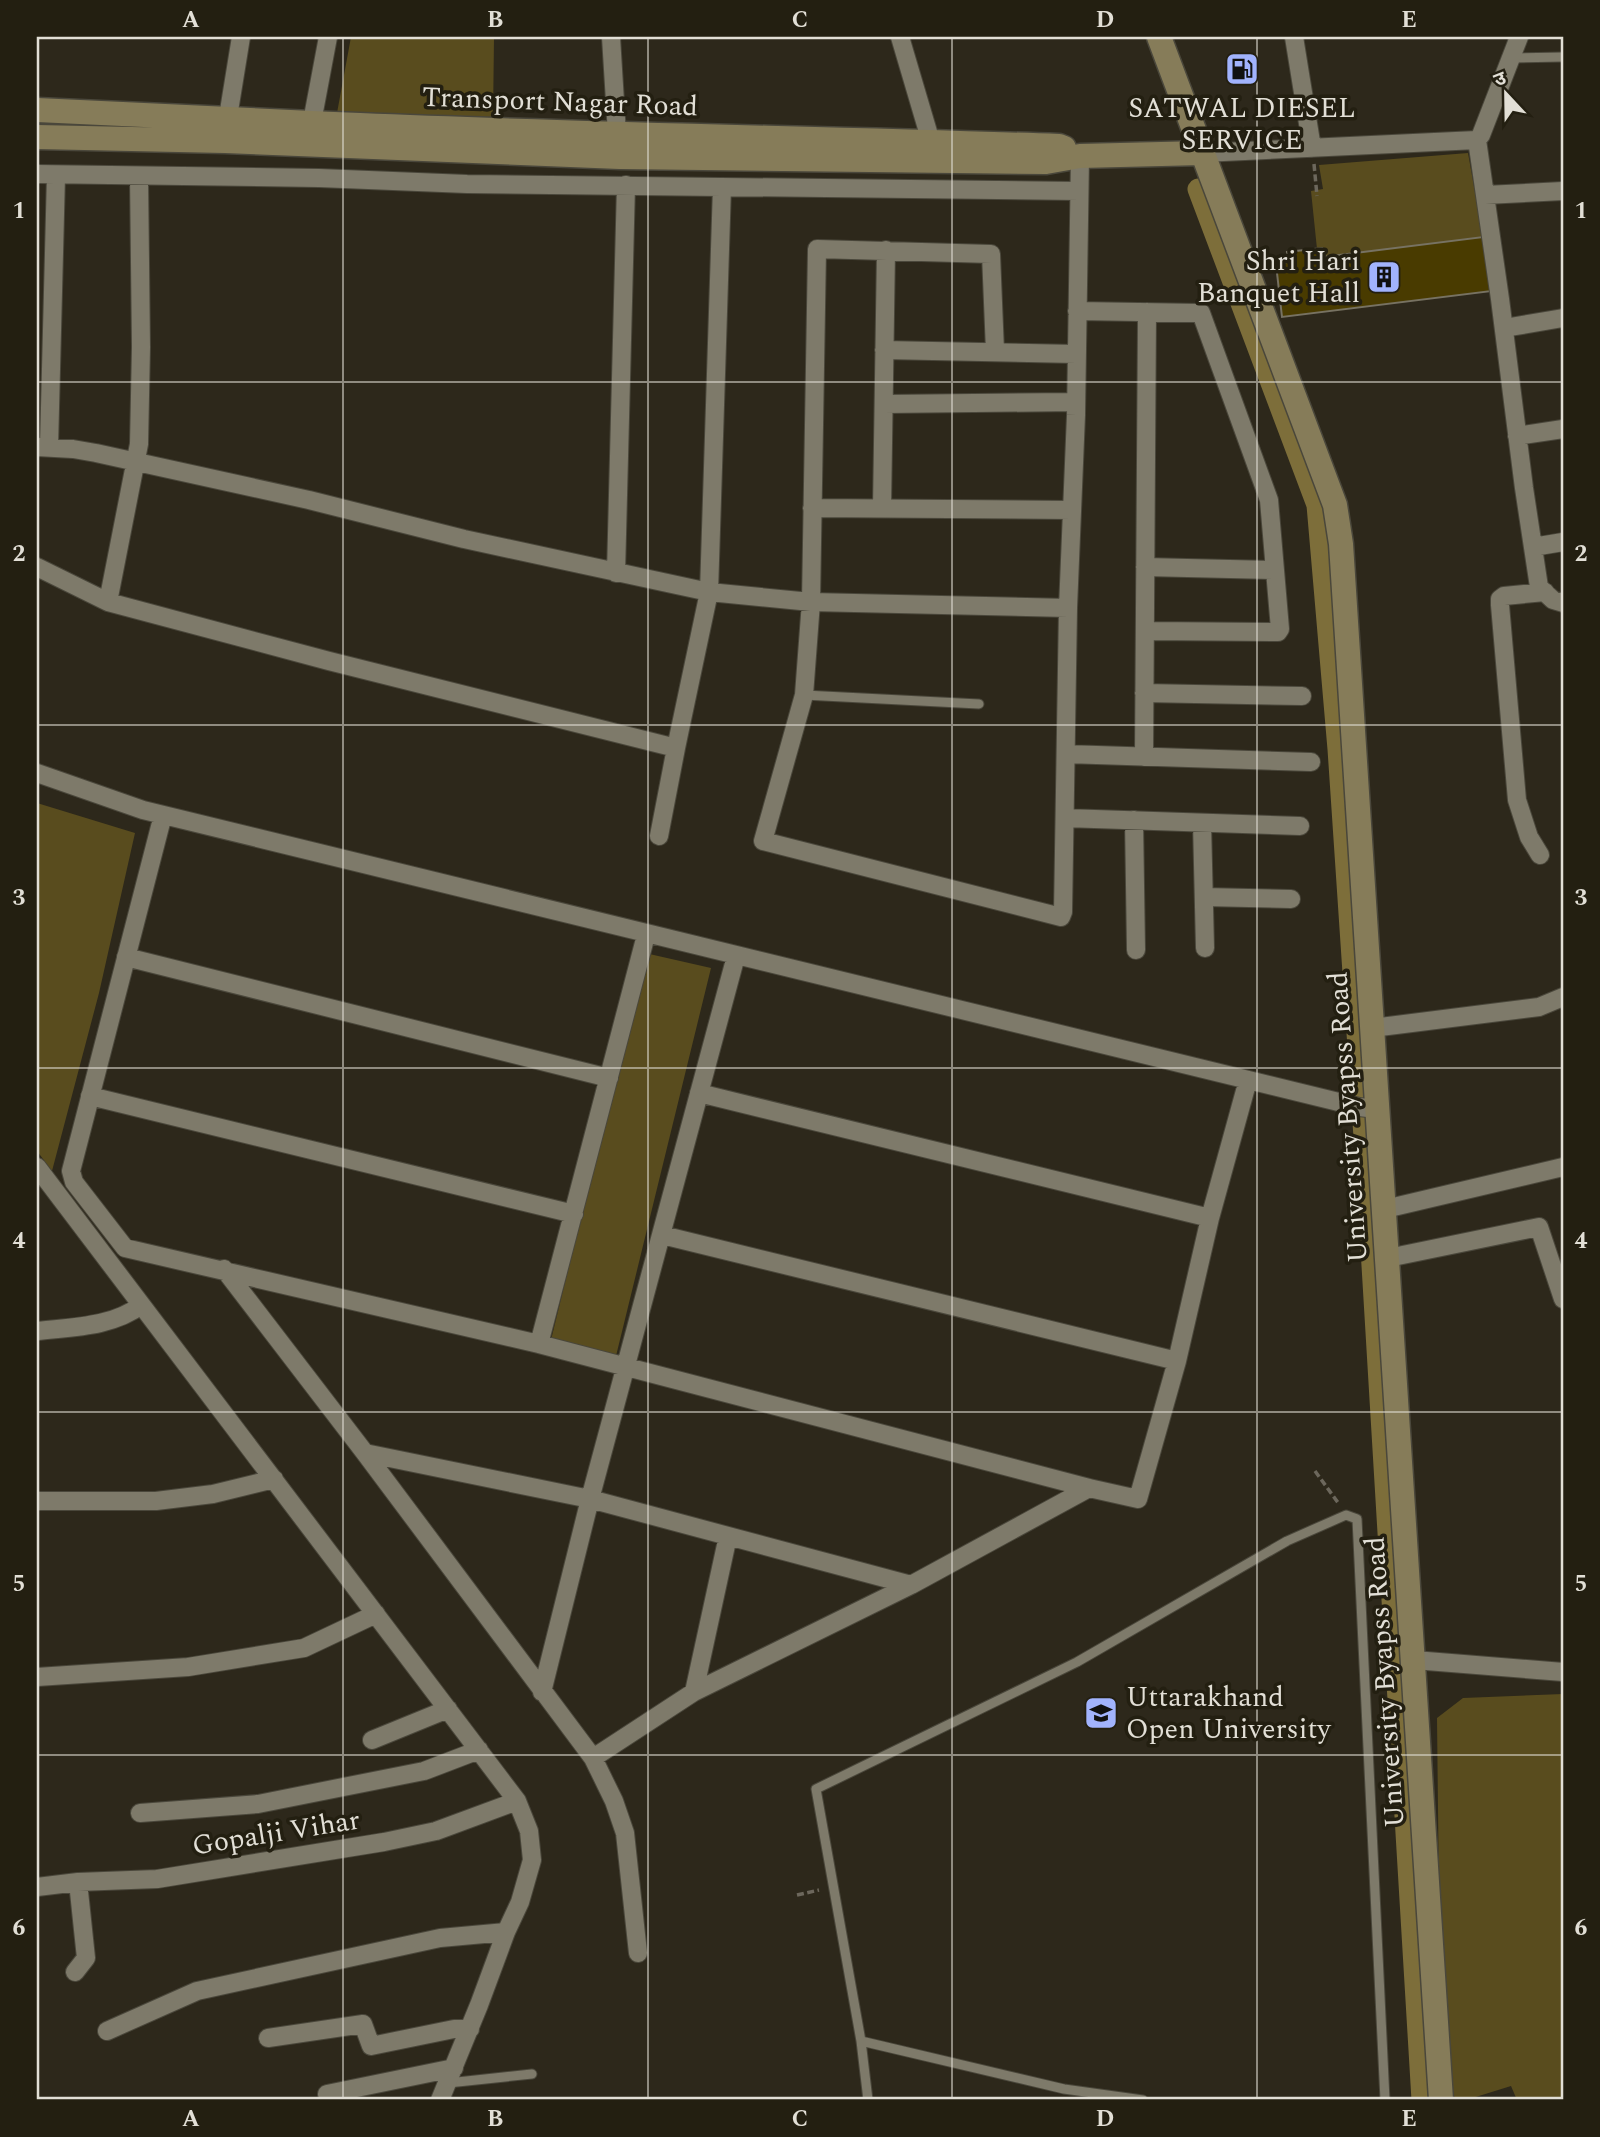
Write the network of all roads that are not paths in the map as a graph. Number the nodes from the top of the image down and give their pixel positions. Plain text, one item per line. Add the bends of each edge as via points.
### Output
1 (241, 37) edge
2 (328, 37) edge
3 (611, 37) edge
4 (900, 37) edge
5 (1159, 37) edge
6 (1294, 37) edge
7 (1519, 37) edge
8 (1563, 57) edge
9 (1511, 58) junction
10 (37, 110) edge
11 (312, 122) junction
12 (227, 129) junction
13 (617, 134) junction
14 (37, 137) edge
15 (382, 137) junction
16 (1477, 140) junction
17 (931, 142) junction
18 (1312, 148) junction
19 (1202, 153) junction
20 (1080, 156) junction
21 (37, 174) edge
22 (56, 175) junction
23 (139, 177) junction
24 (626, 185) junction
25 (722, 187) junction
26 (1079, 191) junction
27 (1563, 191) edge
28 (1485, 195) junction
29 (886, 250) junction
30 (1077, 311) junction
31 (1147, 312) junction
32 (1563, 318) edge
33 (1504, 328) junction
34 (884, 350) junction
35 (995, 351) junction
36 (1076, 355) junction
37 (1076, 402) junction
38 (884, 404) junction
39 (1563, 429) edge
40 (1517, 436) junction
41 (43, 447) edge
42 (137, 462) junction
43 (812, 508) junction
44 (882, 508) junction
45 (1072, 510) junction
46 (1563, 542) edge
47 (1532, 547) junction
48 (37, 567) edge
49 (1145, 567) junction
50 (1275, 570) junction
51 (616, 573) junction
52 (709, 592) junction
53 (1545, 592) junction
54 (108, 602) junction
55 (811, 602) junction
56 (1563, 603) edge
57 (1068, 608) junction
58 (1145, 631) junction
59 (1144, 694) junction
60 (804, 695) junction
61 (1302, 696) dead end
62 (979, 704) dead end
63 (676, 748) junction
64 (1066, 754) junction
65 (1144, 757) junction
66 (1311, 762) dead end
67 (37, 774) edge
68 (163, 815) junction
69 (1065, 818) junction
70 (1134, 820) junction
71 (1202, 823) junction
72 (1300, 826) dead end
73 (659, 836) dead end
74 (1540, 855) dead end
75 (1204, 897) junction
76 (1292, 899) dead end
77 (646, 935) junction
78 (1205, 948) dead end
79 (1136, 950) dead end
80 (126, 957) junction
81 (736, 957) junction
82 (1563, 997) edge
83 (1372, 1028) junction
84 (609, 1078) junction
85 (1248, 1080) junction
86 (699, 1093) junction
87 (90, 1096) junction
88 (1368, 1108) junction
89 (37, 1167) edge
90 (1563, 1167) edge
91 (1385, 1209) junction
92 (574, 1214) junction
93 (1210, 1218) junction
94 (662, 1235) junction
95 (1388, 1258) junction
96 (224, 1269) junction
97 (1563, 1298) edge
98 (142, 1305) junction
99 (37, 1331) edge
100 (539, 1344) junction
101 (1177, 1361) junction
102 (626, 1367) junction
103 (365, 1453) junction
104 (274, 1479) junction
105 (1089, 1488) junction
106 (590, 1499) junction
107 (37, 1502) edge
108 (727, 1536) junction
109 (911, 1585) junction
110 (376, 1614) junction
111 (1414, 1661) junction
112 (1563, 1672) edge
113 (37, 1677) edge
114 (542, 1692) junction
115 (694, 1692) junction
116 (448, 1709) junction
117 (372, 1740) dead end
118 (478, 1750) junction
119 (593, 1758) junction
120 (517, 1801) junction
121 (140, 1813) dead end
122 (78, 1882) junction
123 (37, 1887) edge
124 (506, 1932) junction
125 (638, 1953) dead end
126 (75, 1972) dead end
127 (470, 2029) junction
128 (107, 2031) dead end
129 (268, 2038) dead end
130 (861, 2041) junction
131 (532, 2074) dead end
132 (451, 2076) junction
133 (327, 2094) dead end
134 (440, 2100) edge
135 (868, 2100) edge
136 (1143, 2100) edge
137 (1385, 2100) edge
138 (1441, 2100) edge

1 - 12 street
2 - 11 street
3 - 13 street
4 - 17 street
5 - 19 main road, University Byapss Road
6 - 18 street
7 - 9 street
8 - 9 lane
9 - 16 street
10 - 12 main road, Transport Nagar Road
11 - 12 main road, Transport Nagar Road
11 - 15 main road, Transport Nagar Road
12 - 14 main road, Transport Nagar Road
12 - 15 main road, Transport Nagar Road
13 - 15 main road, Transport Nagar Road
13 - 17 main road, Transport Nagar Road
15 - 20 main road, Transport Nagar Road via 620,157 1046,162
16 - 18 street
16 - 28 street
17 - 20 main road, Transport Nagar Road via 1059,146
18 - 19 street
19 - 20 main road, Transport Nagar Road
19 - 83 main road, University Byapss Road via 1335,505
20 - 26 street
21 - 22 street
22 - 23 street
22 - 41 street
23 - 24 street
23 - 42 street
24 - 25 street
24 - 51 street
25 - 26 street
25 - 52 street
26 - 30 street
27 - 28 street
28 - 33 street
29 - 34 street
29 - 35 street via 991,254
29 - 43 street via 816,251
30 - 31 street
30 - 36 street
31 - 49 street
31 - 50 street via 1198,312 1203,316 1269,500
32 - 33 street
33 - 40 street
34 - 35 street
34 - 38 street
35 - 36 street
36 - 37 street
37 - 38 street
37 - 45 street
38 - 44 street
39 - 40 street
40 - 47 street
41 - 42 street
42 - 51 street
42 - 54 street
43 - 44 street
43 - 55 street
44 - 45 street
45 - 57 street
46 - 47 street
47 - 53 street via 1539,587
48 - 54 street
49 - 50 street
49 - 58 street
50 - 58 street via 1280,629 1275,633
51 - 52 street
52 - 55 street
52 - 63 street
53 - 56 street
53 - 74 street via 1500,599 1517,800
54 - 63 street
55 - 57 street
55 - 60 street
57 - 64 street
58 - 59 street
59 - 61 street
59 - 65 street
60 - 62 lane
60 - 69 street via 764,841 1061,917
63 - 73 street
64 - 65 street
64 - 69 street
65 - 66 street
67 - 68 street
68 - 77 street
68 - 80 street
69 - 70 street
70 - 71 street
70 - 79 street
71 - 72 street
71 - 75 street
75 - 76 street
75 - 78 street
77 - 81 street
77 - 84 street
80 - 84 street
80 - 87 street
81 - 85 street
81 - 86 street
82 - 83 street via 1539,1007
83 - 88 main road, University Byapss Road
84 - 92 street
85 - 88 street
85 - 93 street
86 - 93 street
86 - 94 street
87 - 92 street
87 - 96 street via 71,1171 74,1182 125,1248
88 - 91 main road, University Byapss Road
89 - 98 street
90 - 91 street
91 - 95 main road, University Byapss Road
92 - 100 street
93 - 101 street
94 - 101 street
94 - 102 street
95 - 97 street via 1539,1227
95 - 111 main road, University Byapss Road
96 - 100 street
96 - 103 street
98 - 99 street via 105,1322
98 - 104 street
100 - 102 street
101 - 105 street via 1138,1499
102 - 105 street
102 - 106 street
103 - 106 street
103 - 114 street
104 - 107 street via 213,1494 156,1501
104 - 110 street
105 - 109 street
106 - 108 street
106 - 114 street
108 - 109 street
108 - 115 street
109 - 115 street
110 - 113 street via 304,1648 188,1667
110 - 116 street
111 - 112 street
111 - 138 main road, University Byapss Road
114 - 119 street
115 - 119 street
116 - 117 street
116 - 118 street
118 - 120 street
118 - 121 street via 424,1771 258,1804
119 - 125 street via 625,1833
120 - 122 street, Gopalji Vihar via 436,1831 384,1842 157,1879
120 - 124 street via 529,1831 533,1860
122 - 123 street, Gopalji Vihar
122 - 126 street via 86,1958
124 - 127 street
124 - 128 street via 440,1938 197,1991
127 - 129 street via 371,2046 363,2024
127 - 132 street
130 - 135 lane
130 - 136 lane via 1064,2089
130 - 137 lane via 816,1789 1077,1662 1287,1541 1346,1515 1357,1520
131 - 132 lane
132 - 133 street
132 - 134 street

